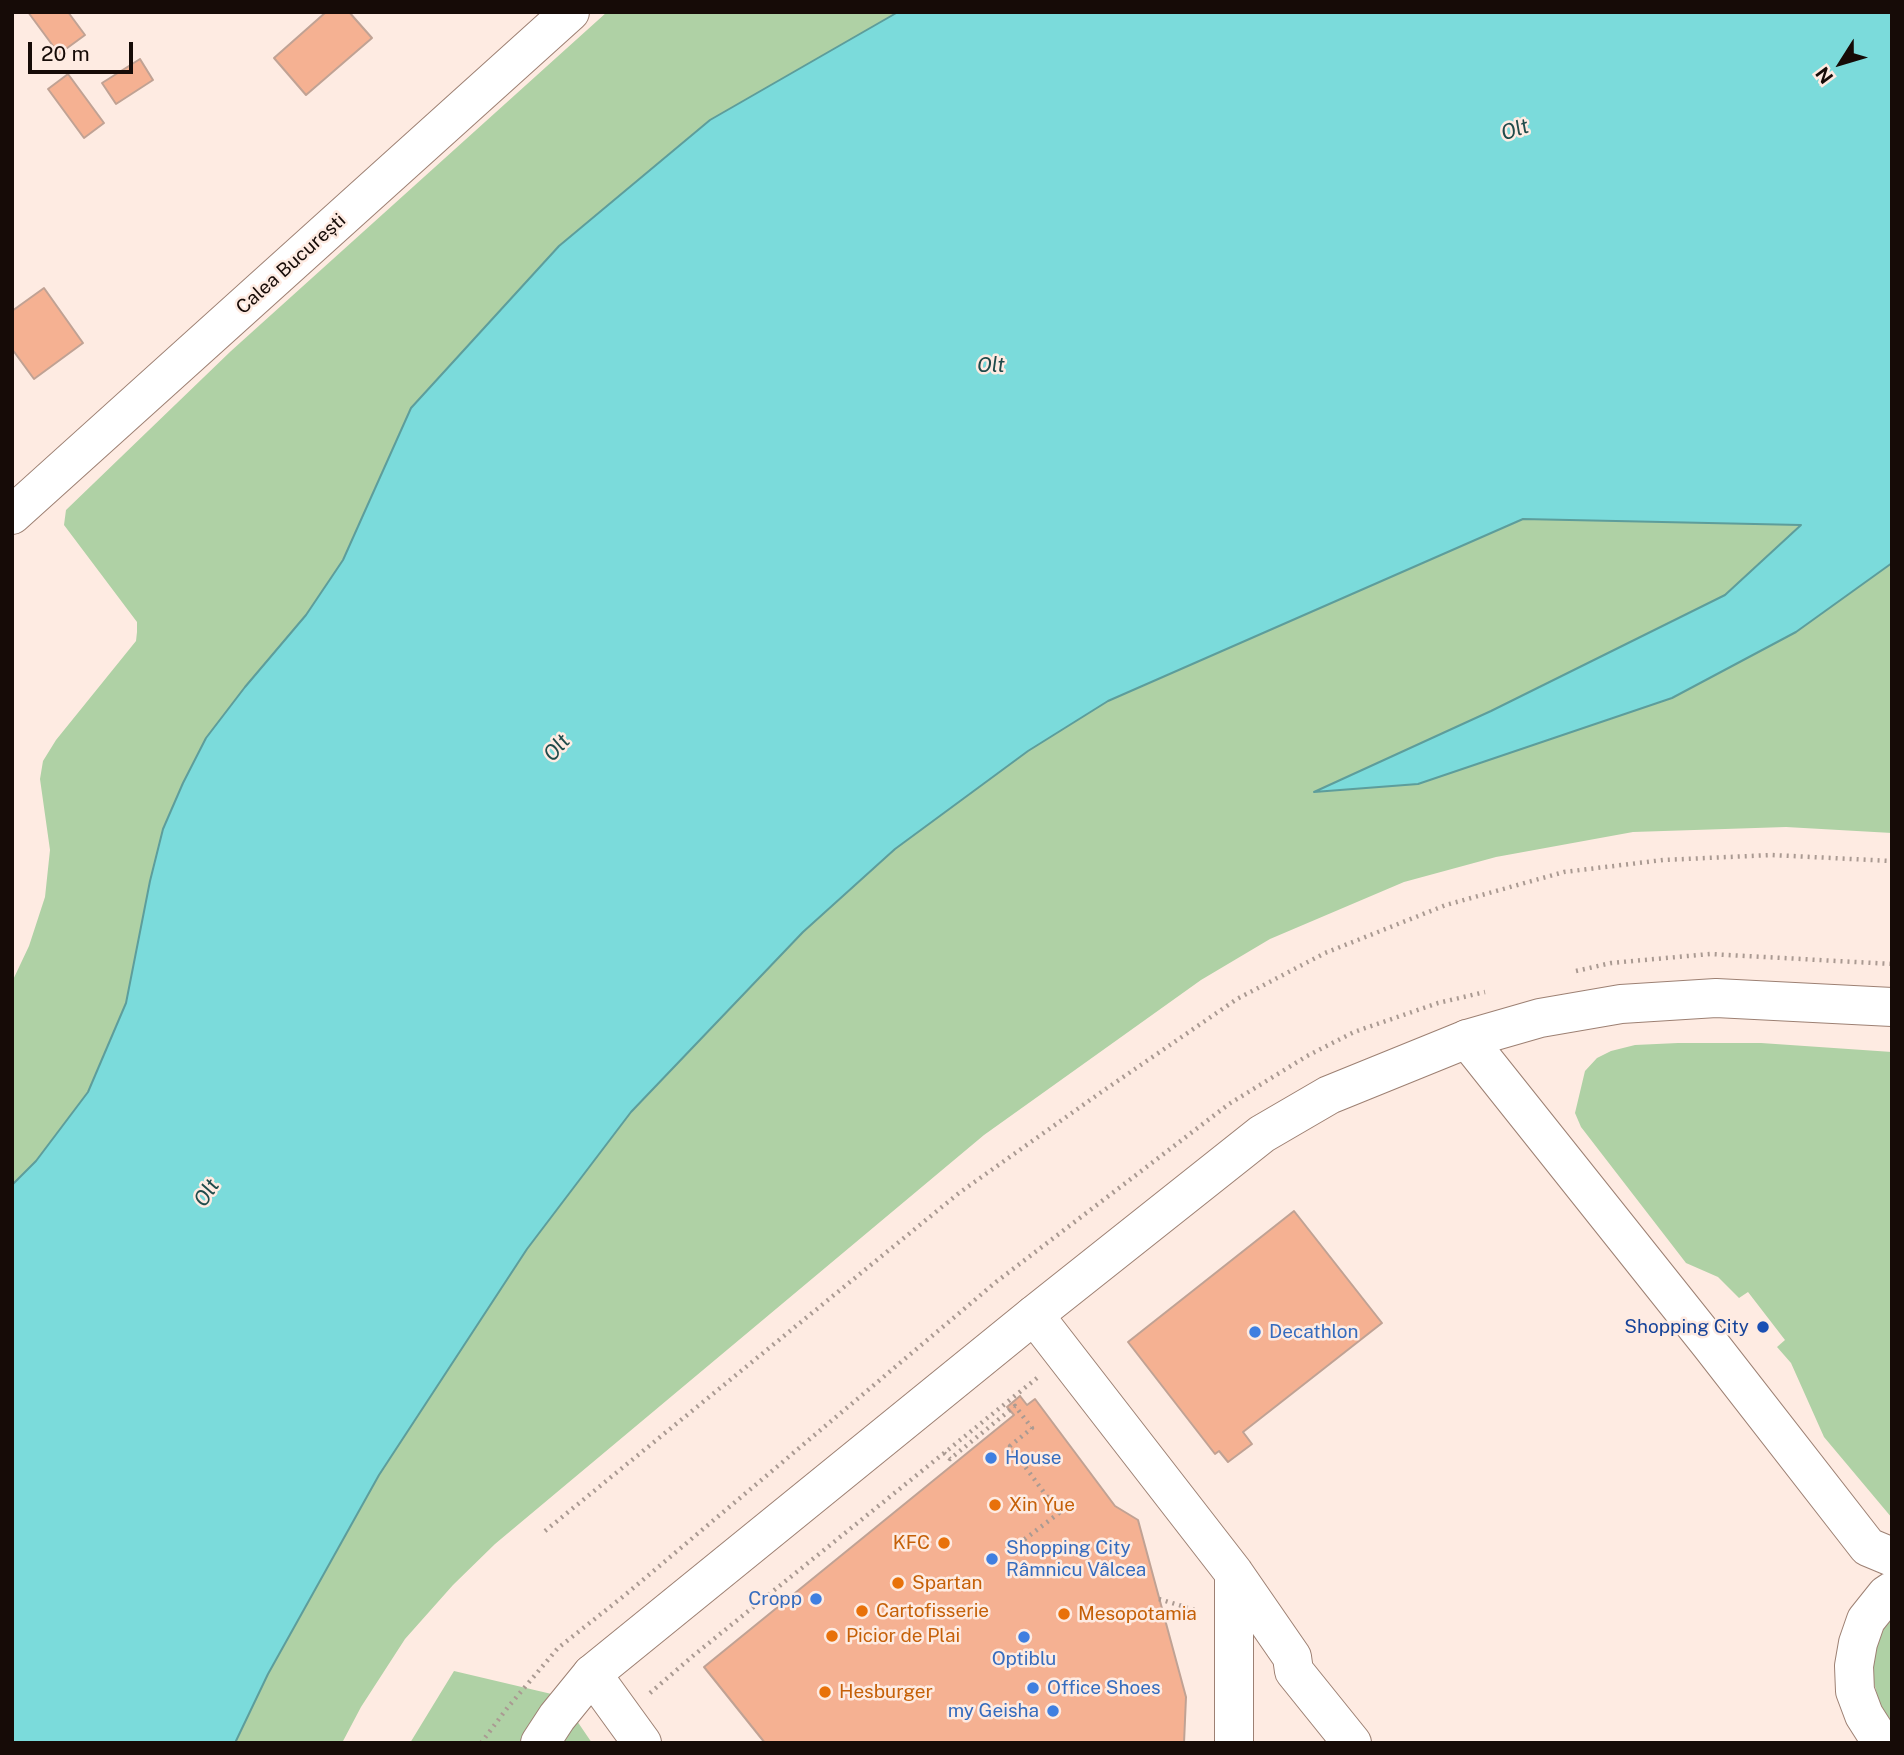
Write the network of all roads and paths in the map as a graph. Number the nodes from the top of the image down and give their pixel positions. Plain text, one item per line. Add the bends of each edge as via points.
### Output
1 (570, 12) edge
2 (12, 515) edge
3 (1892, 861) edge
4 (1892, 1007) edge
5 (1467, 1039) junction
6 (1034, 1315) junction
7 (1065, 1356) junction
8 (944, 1453) junction
9 (545, 1531) dead end
10 (1008, 1552) dead end
11 (1880, 1552) edge
12 (1234, 1573) junction
13 (1892, 1591) edge
14 (1159, 1599) dead end
15 (1209, 1614) dead end
16 (1867, 1620) junction
17 (1234, 1669) junction
18 (1294, 1671) junction
19 (592, 1674) junction
20 (634, 1730) edge
21 (540, 1743) edge
22 (1234, 1743) edge
23 (1352, 1743) edge
24 (1884, 1743) edge

1 - 2 main road, Calea București
3 - 9 path via 1772,855 1663,860 1564,872 1446,905 1325,953 1237,999 959,1193
4 - 5 main road via 1716,998 1621,1004 1540,1018
5 - 6 main road via 1329,1095 1262,1134
5 - 11 main road
6 - 7 main road
6 - 19 main road
7 - 8 path
7 - 12 main road
8 - 10 path via 950,1459 1015,1406 1032,1428 1010,1446 1059,1513
8 - 20 path via 694,1655
11 - 16 main road
12 - 17 main road
12 - 18 main road via 1292,1657
13 - 16 main road
14 - 15 path
16 - 24 main road via 1854,1666 1856,1690 1864,1715
17 - 18 main road
17 - 22 main road
18 - 23 main road
19 - 20 main road
19 - 21 main road

